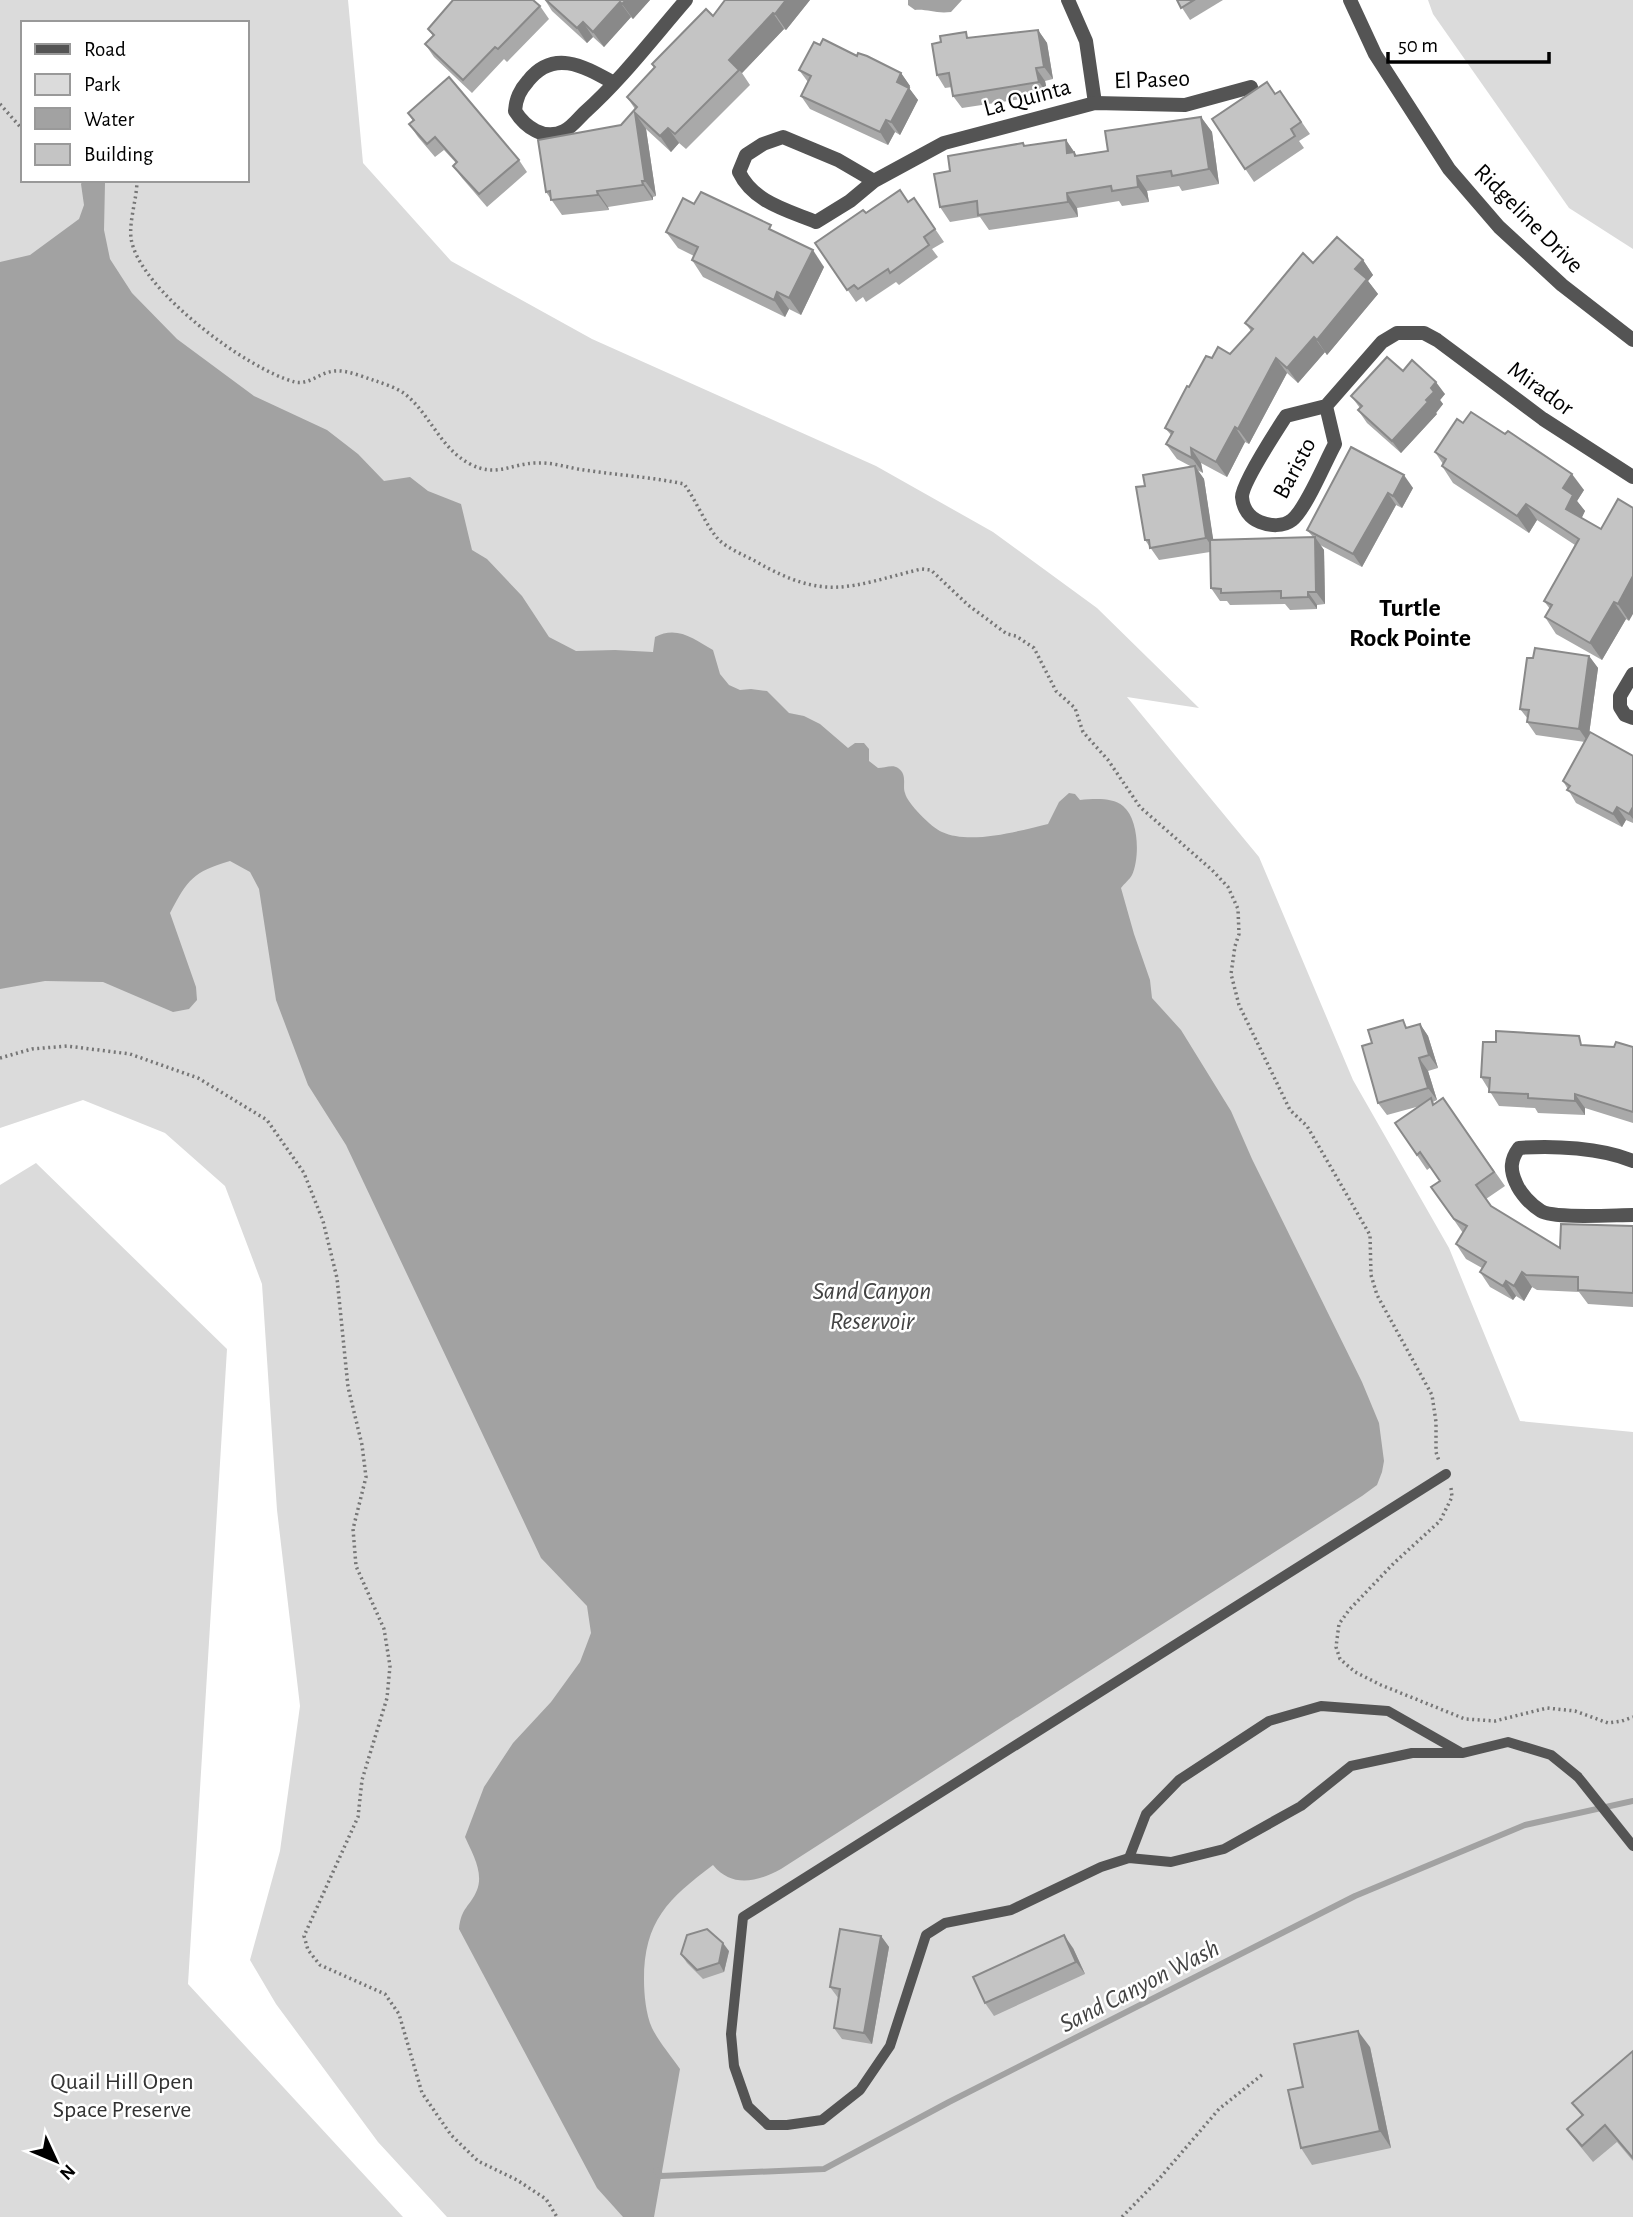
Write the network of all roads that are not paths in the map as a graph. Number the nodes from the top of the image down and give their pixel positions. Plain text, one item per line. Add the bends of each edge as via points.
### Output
1 (686, 0) edge
2 (1068, 0) edge
3 (1350, 0) edge
4 (614, 83) junction
5 (1251, 88) dead end
6 (1095, 103) junction
7 (874, 181) junction
8 (1633, 340) edge
9 (1326, 405) junction
10 (1633, 477) edge
11 (1633, 674) edge
12 (1633, 718) edge
13 (1633, 1161) edge
14 (1633, 1215) edge
15 (1446, 1474) road end
16 (1463, 1753) junction
17 (1633, 1846) edge
18 (1129, 1858) junction

1 - 4 street
2 - 6 street, La Quinta via 1086,41
3 - 8 street, Ridgeline Drive via 1375,54 1449,169 1499,227 1562,285
4 - 4 street via 565,131 544,135 514,111 520,91 542,66 584,67
5 - 6 street, El Paseo via 1185,105
6 - 7 street, La Quinta via 944,143
7 - 7 street, La Quinta via 816,222 765,201 739,172 746,155 783,137
9 - 9 street, Baristo via 1286,416 1242,495 1245,510 1254,519 1278,526 1291,520 1304,503 1335,444
9 - 10 street, Mirador via 1382,342 1397,333 1423,333
11 - 12 street via 1620,696 1619,708
13 - 14 street via 1614,1153 1519,1148 1511,1171 1519,1191 1542,1212
15 - 18 lane via 743,1917 731,2034 734,2066 748,2106 768,2125 822,2120 859,2090 890,2046 926,1934 945,1923 1011,1910
16 - 17 lane via 1508,1742 1551,1755 1578,1777
16 - 18 lane via 1412,1754 1351,1766 1301,1805 1224,1849 1171,1862
16 - 18 lane via 1388,1711 1321,1706 1269,1721 1179,1780 1146,1814

